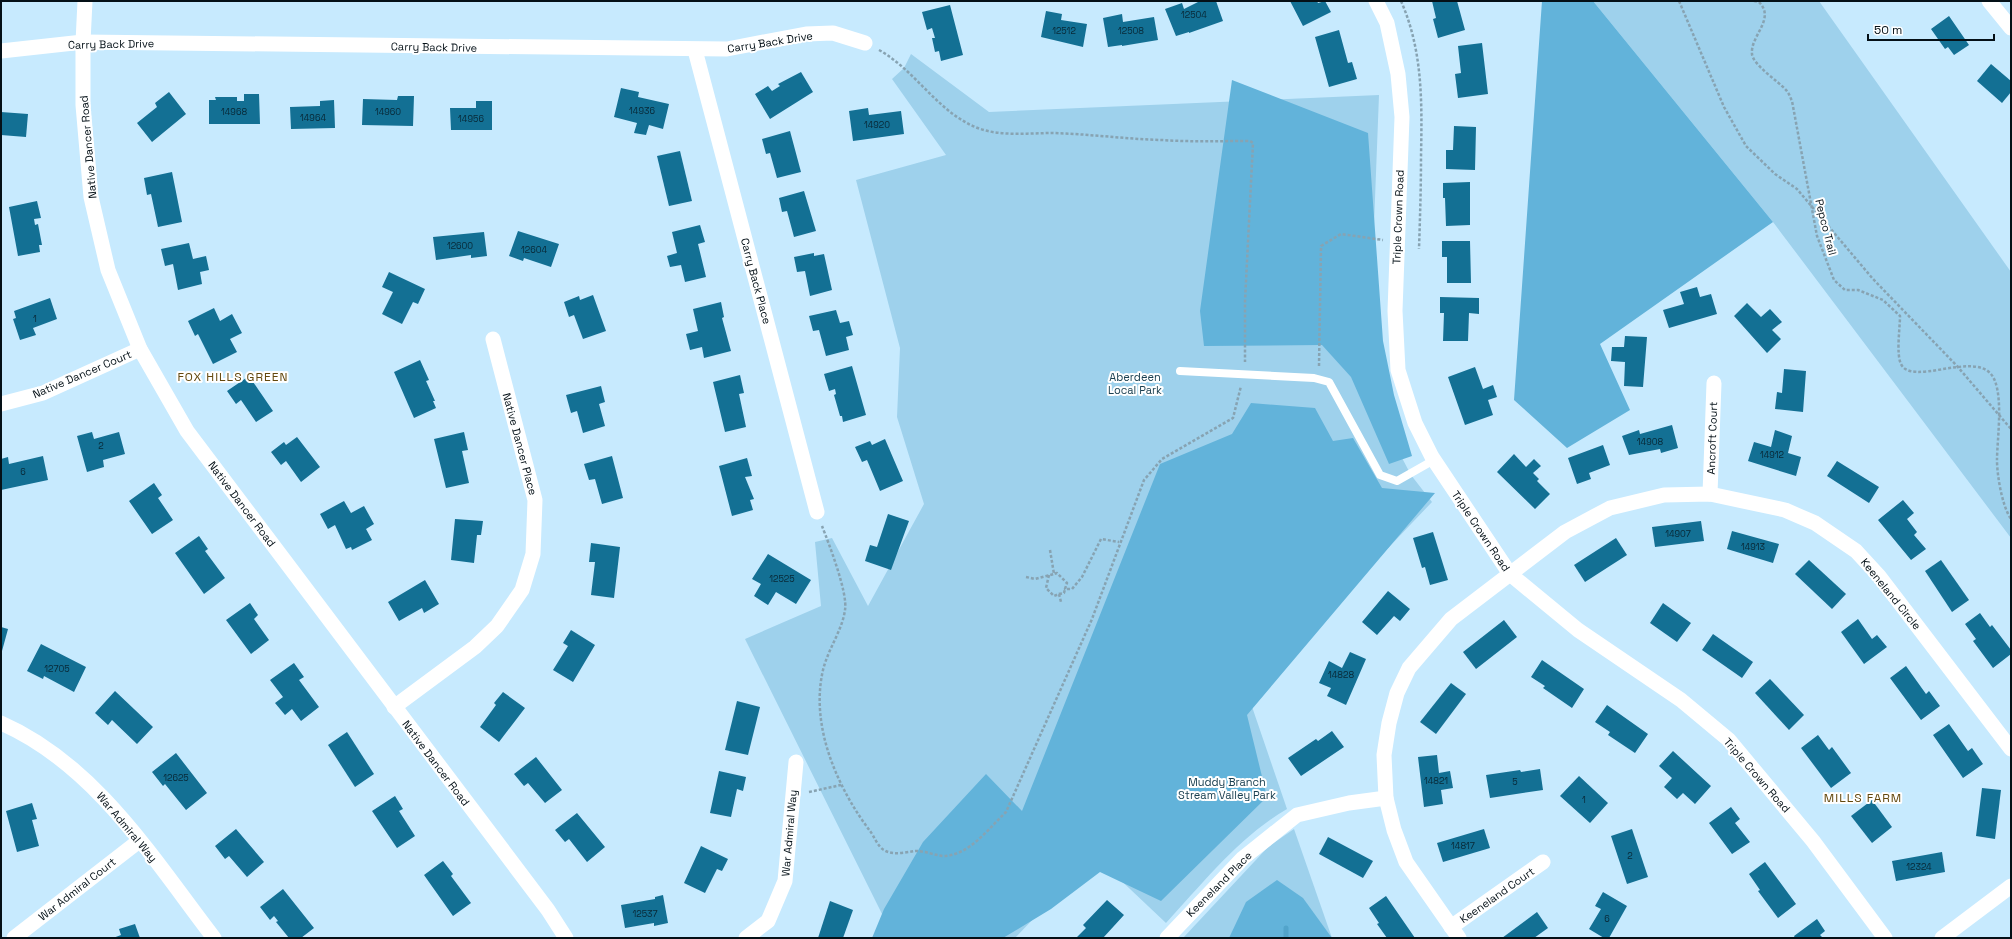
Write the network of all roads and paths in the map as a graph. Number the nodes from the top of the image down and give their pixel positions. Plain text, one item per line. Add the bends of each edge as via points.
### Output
1 (85, 1) edge
2 (1376, 1) edge
3 (1401, 1) edge
4 (1679, 1) edge
5 (1754, 1) edge
6 (1989, 1) edge
7 (2011, 28) edge
8 (83, 42) junction
9 (865, 43) joint
10 (695, 50) junction
11 (1, 51) edge
12 (1811, 206) junction
13 (1398, 242) junction
14 (1419, 249) dead end
15 (493, 339) dead end
16 (140, 350) junction
17 (1958, 366) junction
18 (1180, 371) dead end
19 (1245, 374) junction
20 (1319, 379) junction
21 (1714, 383) dead end
22 (1, 404) edge
23 (1998, 411) junction
24 (2011, 429) edge
25 (1434, 460) junction
26 (1710, 494) junction
27 (817, 512) joint
28 (2011, 519) edge
29 (1119, 542) junction
30 (1050, 550) dead end
31 (1054, 574) junction
32 (1510, 574) junction
33 (1049, 575) junction
34 (1026, 577) dead end
35 (1065, 589) junction
36 (1059, 594) junction
37 (1061, 602) dead end
38 (394, 707) junction
39 (1, 723) edge
40 (2011, 749) edge
41 (796, 762) dead end
42 (841, 784) junction
43 (793, 793) junction
44 (1386, 798) junction
45 (139, 841) junction
46 (1543, 862) dead end
47 (2011, 886) edge
48 (1455, 933) edge
49 (14, 938) edge
50 (214, 938) edge
51 (566, 938) edge
52 (746, 938) edge
53 (1167, 938) edge
54 (1886, 938) edge
55 (1942, 938) edge

1 - 8 street, Native Dancer Road
2 - 13 street, Triple Crown Road via 1387,23 1398,74 1401,106
3 - 14 path via 1418,57 1423,98
4 - 12 path via 1724,107 1746,146 1775,174 1797,189
5 - 12 path, Pepco Trail via 1760,2 1765,12 1764,21 1752,47 1752,56 1756,63 1786,90 1792,100
6 - 7 street
8 - 10 street, Carry Back Drive
8 - 11 street, Carry Back Drive
8 - 16 street, Native Dancer Road via 84,105 91,197 108,270
9 - 10 street, Carry Back Drive via 833,33 806,34 727,49
9 - 19 path via 890,56 936,101 962,120 991,132 1253,143 1245,302
10 - 27 street, Carry Back Place
12 - 17 path via 1874,279
12 - 17 path, Pepco Trail via 1817,236 1834,280 1845,290 1858,290 1883,300 1900,316 1899,354 1906,371 1917,373
13 - 20 path via 1341,234 1321,246
13 - 25 street, Triple Crown Road via 1395,311 1398,370 1415,423
15 - 38 street, Native Dancer Place via 535,500 533,554 522,590 497,626 476,647
16 - 22 street, Native Dancer Court via 43,393
16 - 38 street, Native Dancer Road via 187,432
17 - 23 path
17 - 23 path, Pepco Trail via 1984,368 1991,373 1996,384
18 - 19 lane
19 - 20 lane
19 - 29 path via 1233,418 1162,459 1144,480
20 - 25 lane via 1329,382 1380,475 1397,482
21 - 26 street, Ancroft Court
23 - 24 path
23 - 28 path, Pepco Trail via 1996,461 2004,502
25 - 32 street, Triple Crown Road
26 - 32 street, Keeneland Circle via 1664,495 1610,508 1565,532
26 - 40 street, Keeneland Circle via 1785,510 1815,523 1856,551 1879,576
27 - 42 path via 844,591 845,610 823,669 821,689 824,733
29 - 35 path via 1101,539 1078,583 1072,589
29 - 42 path via 1092,619 1006,812 982,836 962,852 943,856 918,851 892,853 882,850
30 - 31 path
31 - 33 path
31 - 35 path via 1058,573 1067,583
32 - 44 street, Keeneland Circle via 1450,619 1409,668 1397,693 1389,723 1384,756
32 - 54 street, Triple Crown Road via 1578,630 1681,700 1729,740 1813,841
33 - 34 path via 1035,579
33 - 36 path via 1046,588 1054,596
35 - 36 path via 1064,593
36 - 37 path
38 - 51 street, Native Dancer Road via 548,910
39 - 45 street, War Admiral Way via 19,731 60,757 102,795
41 - 43 street, War Admiral Way
42 - 43 path via 812,792
43 - 52 street, War Admiral Way via 785,881 768,921
44 - 48 street, Keeneland Circle via 1406,862
44 - 53 street, Keeneland Place via 1349,803 1297,815 1243,858
45 - 49 street, War Admiral Court
45 - 50 street, War Admiral Way
46 - 48 street, Keeneland Court
47 - 55 street

